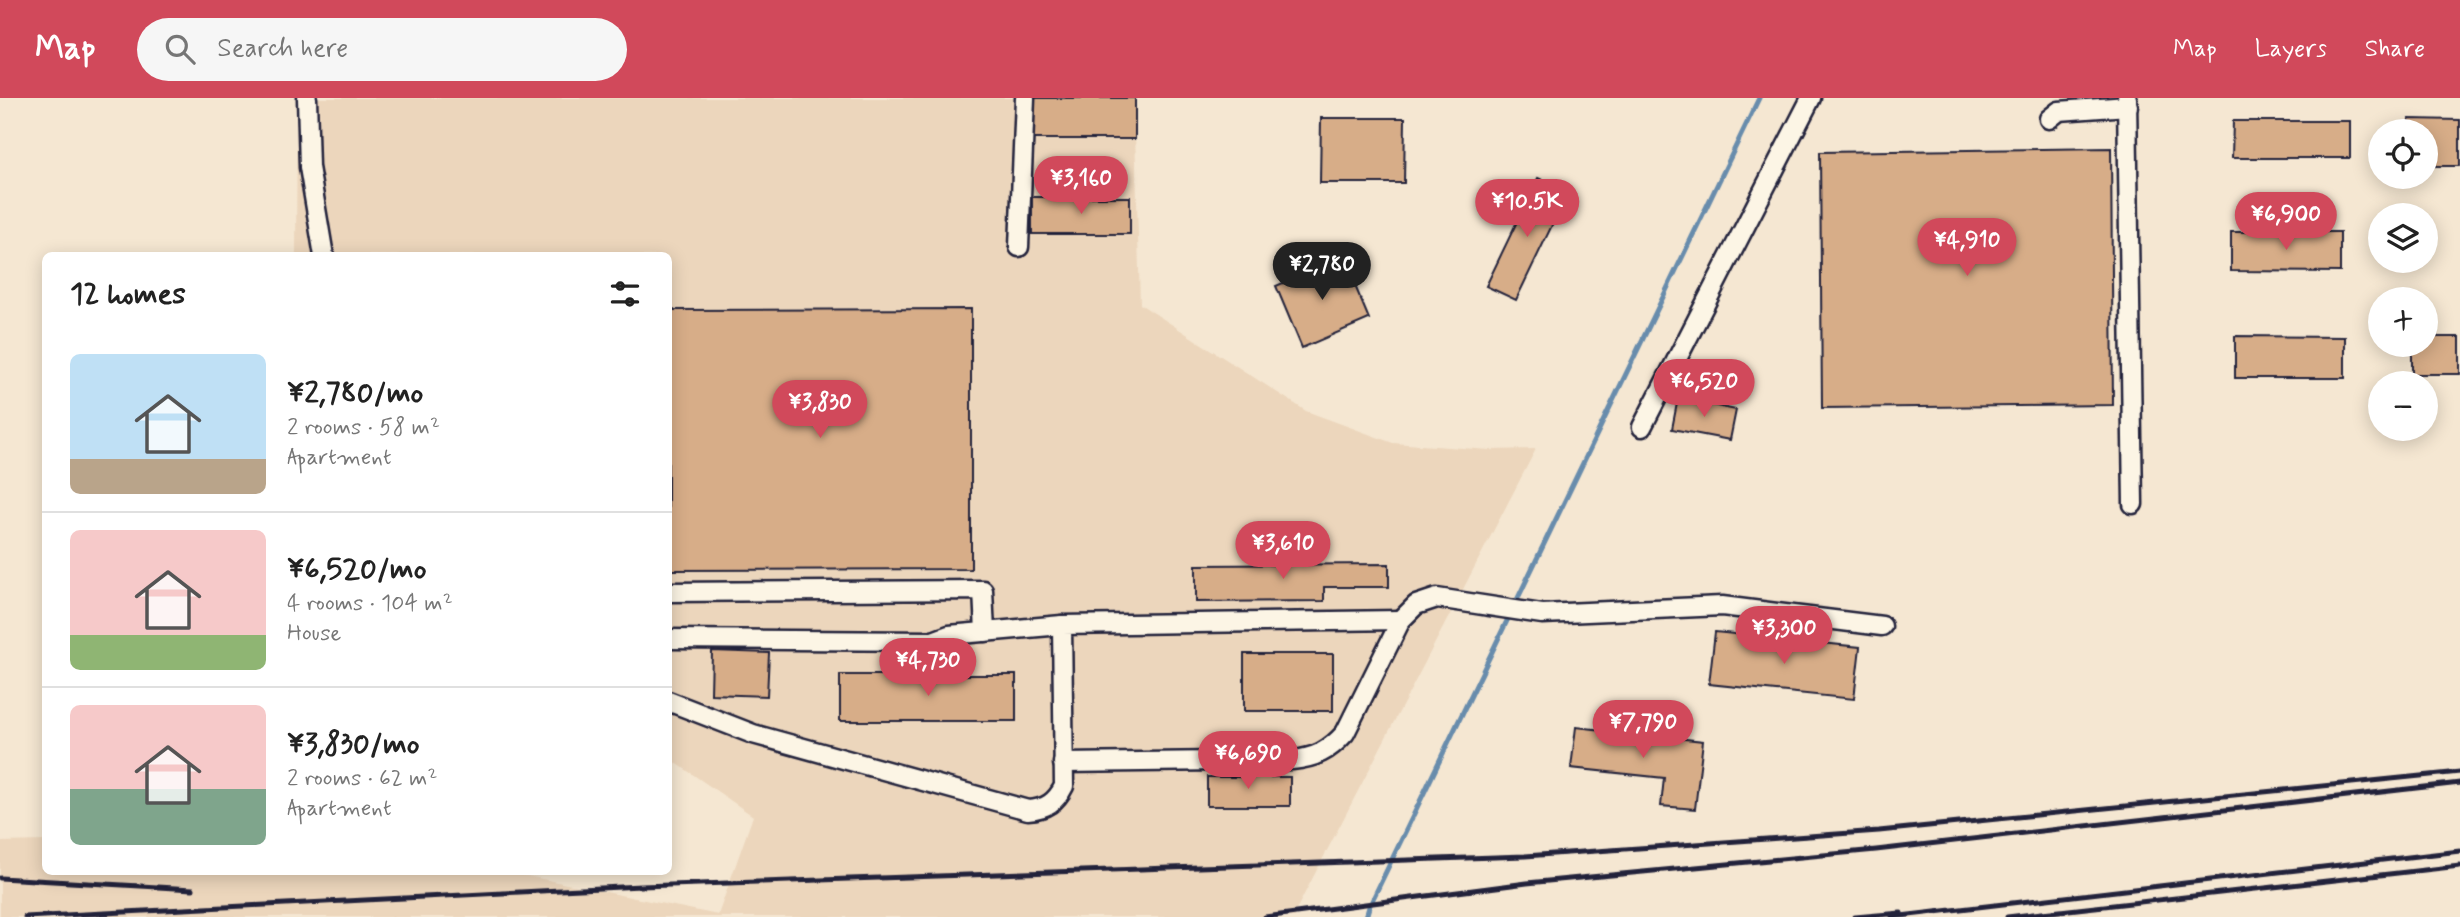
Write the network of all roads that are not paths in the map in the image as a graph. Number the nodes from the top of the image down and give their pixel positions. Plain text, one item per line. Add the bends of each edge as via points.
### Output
1 (307, 98) edge
2 (1025, 98) edge
3 (1811, 98) edge
4 (2127, 102) edge
5 (2049, 119) dead end
6 (1019, 247) dead end
7 (323, 252) edge
8 (1642, 427) dead end
9 (2133, 504) dead end
10 (672, 592) edge
11 (1401, 620) junction
12 (1062, 625) junction
13 (1882, 626) dead end
14 (985, 632) junction
15 (672, 639) edge
16 (672, 703) edge
17 (1063, 763) junction

1 - 7 street via 309,167
2 - 6 street
3 - 8 street
4 - 5 street via 2059,111
4 - 9 street
10 - 14 street via 983,590
11 - 12 street
11 - 13 street via 1416,604 1437,598 1542,614 1722,606
11 - 17 street via 1345,733 1322,754 1292,760
12 - 14 street
12 - 17 street
14 - 15 street via 933,641
16 - 17 street via 752,734 1028,810 1040,809 1059,796 1064,786

